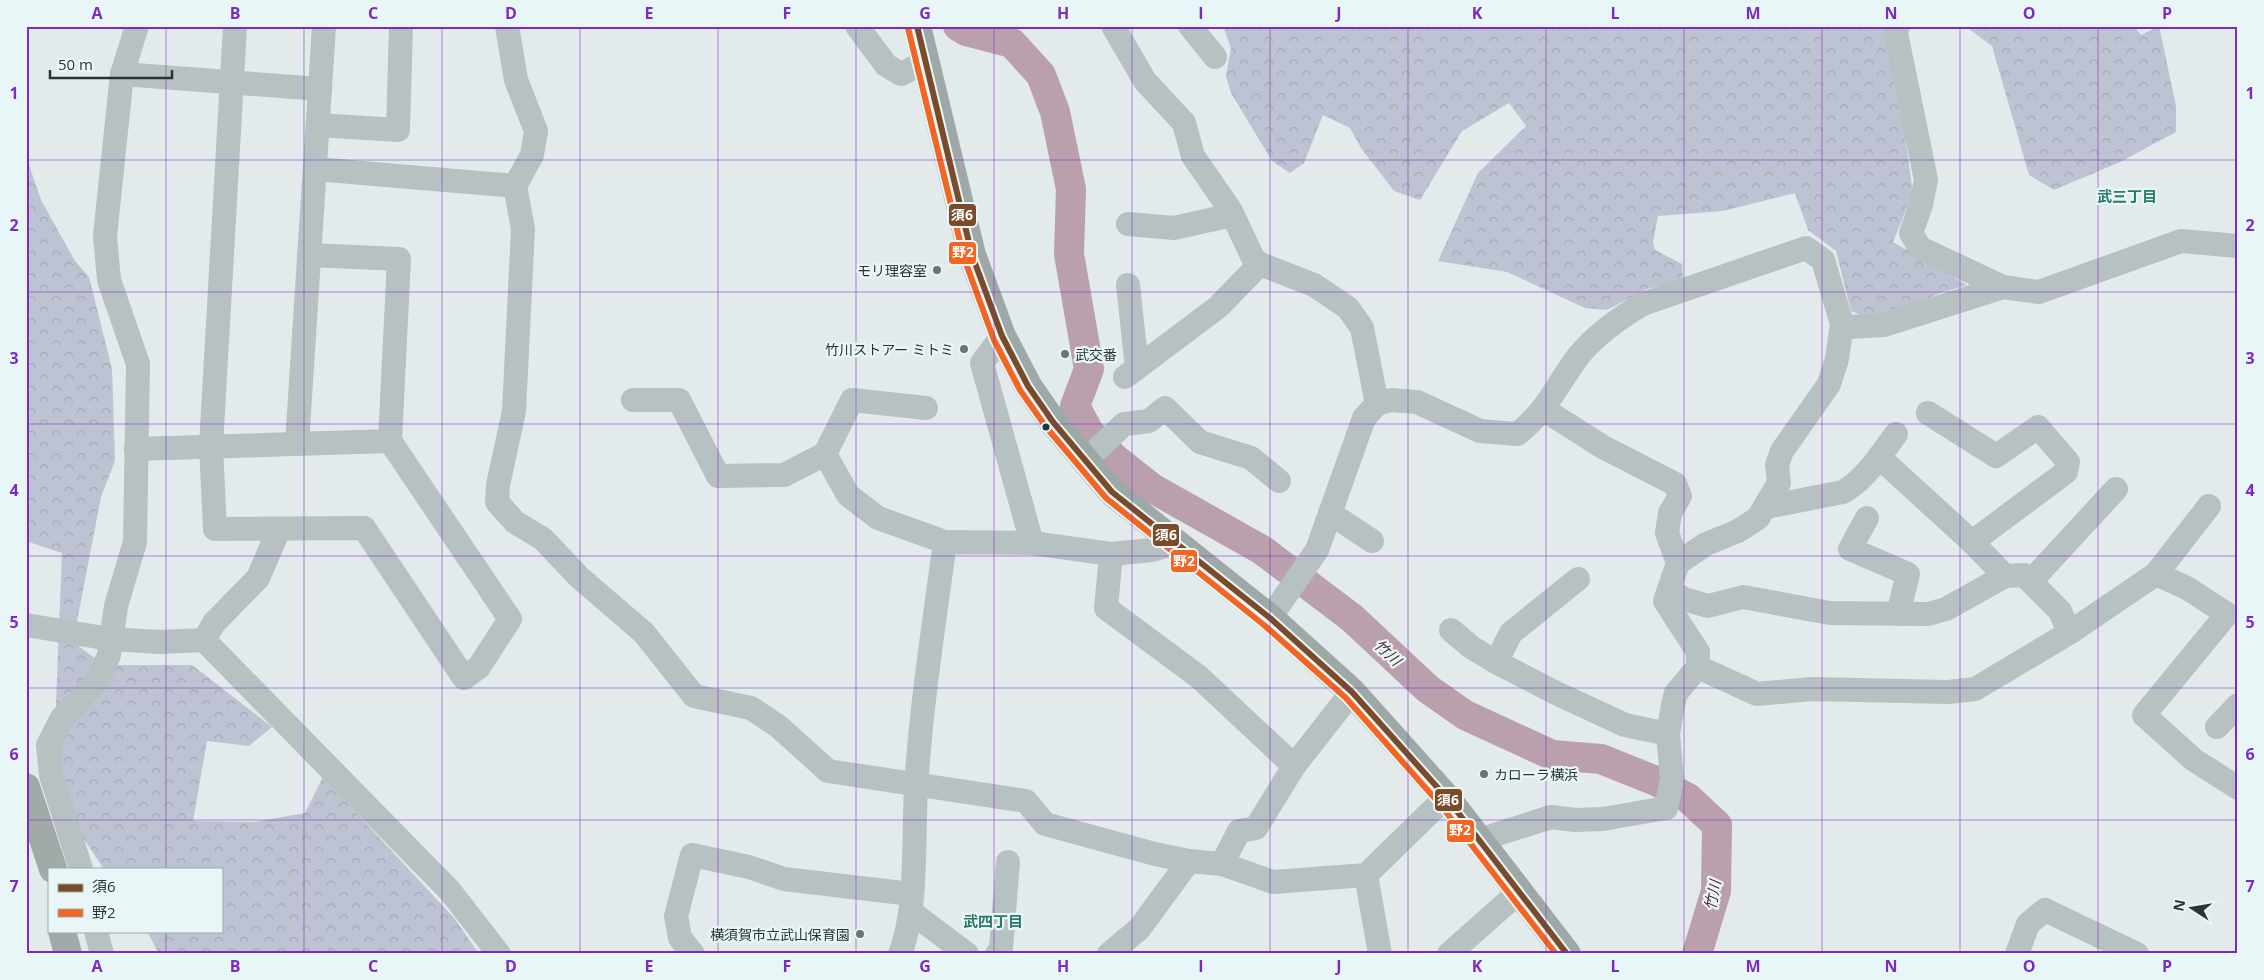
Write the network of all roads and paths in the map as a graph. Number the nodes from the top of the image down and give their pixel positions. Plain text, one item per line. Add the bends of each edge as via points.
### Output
1 (137, 26) edge
2 (235, 26) edge
3 (324, 26) edge
4 (401, 26) edge
5 (507, 26) edge
6 (857, 26) edge
7 (917, 26) edge
8 (1113, 26) edge
9 (1190, 26) edge
10 (1898, 26) edge
11 (1215, 57) dead end
12 (925, 62) junction
13 (122, 74) junction
14 (231, 82) junction
15 (320, 89) junction
16 (318, 126) junction
17 (315, 169) junction
18 (515, 186) junction
19 (1232, 215) junction
20 (1128, 224) dead end
21 (2238, 246) edge
22 (309, 255) junction
23 (1260, 264) junction
24 (1128, 285) dead end
25 (2003, 287) junction
26 (1842, 324) junction
27 (1002, 336) junction
28 (633, 400) dead end
29 (1377, 404) junction
30 (926, 408) dead end
31 (1543, 409) junction
32 (1928, 413) dead end
33 (1896, 434) dead end
34 (390, 441) junction
35 (297, 444) junction
36 (211, 446) junction
37 (136, 449) junction
38 (825, 454) junction
39 (1879, 457) junction
40 (1085, 461) junction
41 (1279, 481) dead end
42 (2116, 489) dead end
43 (2209, 506) dead end
44 (1766, 507) junction
45 (1330, 514) junction
46 (1867, 518) dead end
47 (279, 529) junction
48 (1372, 541) dead end
49 (944, 542) junction
50 (1972, 542) junction
51 (1032, 543) junction
52 (1175, 543) junction
53 (1111, 554) junction
54 (1678, 563) junction
55 (2156, 574) junction
56 (2005, 576) junction
57 (1578, 579) dead end
58 (2031, 581) junction
59 (1670, 591) junction
60 (1898, 614) junction
61 (1270, 618) junction
62 (26, 625) edge
63 (1451, 630) dead end
64 (2069, 633) junction
65 (110, 639) junction
66 (204, 640) junction
67 (1496, 662) junction
68 (1698, 666) junction
69 (1352, 692) junction
70 (2238, 706) edge
71 (2217, 727) dead end
72 (1668, 734) junction
73 (1294, 766) junction
74 (916, 786) junction
75 (26, 787) edge
76 (2238, 788) edge
77 (1446, 797) junction
78 (26, 815) edge
79 (1479, 840) junction
80 (1189, 861) junction
81 (1008, 862) dead end
82 (1222, 864) junction
83 (53, 868) edge
84 (81, 868) edge
85 (1366, 875) junction
86 (48, 883) edge
87 (1520, 891) junction
88 (911, 903) junction
89 (62, 932) edge
90 (71, 932) edge
91 (96, 932) edge
92 (68, 954) edge
93 (78, 954) edge
94 (102, 954) edge
95 (499, 954) edge
96 (693, 954) edge
97 (900, 954) edge
98 (967, 954) edge
99 (997, 954) edge
100 (1110, 954) edge
101 (1380, 954) edge
102 (1449, 954) edge
103 (1567, 954) edge
104 (2017, 954) edge
105 (2137, 954) edge

1 - 13 street
2 - 14 street
3 - 15 street
4 - 16 street via 398,130
5 - 18 street via 516,80 536,131 532,155
6 - 12 street via 886,65 901,74
7 - 12 main road
8 - 19 street via 1144,81 1184,124 1194,156
9 - 11 street
10 - 25 street via 1896,32 1926,180 1922,206 1911,233 1920,248
12 - 27 main road via 972,255
13 - 14 street
13 - 37 street via 106,236 109,280 138,364
14 - 15 street
14 - 36 street
15 - 16 street
16 - 17 street
17 - 18 street
17 - 22 street
18 - 74 street via 522,229 514,411 497,502 514,522 543,539 579,577 644,634 694,696 751,708 778,726 828,771
19 - 20 street via 1174,228
19 - 23 street via 1247,248
21 - 25 street via 2181,241 2039,292
22 - 34 street via 399,259
22 - 35 street
23 - 24 street via 1218,307 1131,372
23 - 29 street via 1314,285 1348,308 1362,328
25 - 26 street via 1884,325 1848,327
26 - 31 street via 1823,260 1806,248 1643,304 1622,316 1581,353
26 - 44 street via 1837,359 1829,384 1782,451 1777,465 1779,483
27 - 40 main road via 1028,386
27 - 51 street via 982,363
28 - 38 street via 679,400 718,476 784,475
29 - 31 street via 1391,400 1417,402 1480,431 1517,434
29 - 45 street via 1364,418
30 - 38 street via 852,400
31 - 54 street via 1602,447 1675,484 1680,496 1670,513 1667,533
32 - 50 street via 1996,456 2038,427 2068,462 2066,472
33 - 39 street
34 - 35 street
34 - 47 street via 510,619 479,667 464,678 364,528
35 - 36 street
36 - 37 street
36 - 47 street via 216,529
37 - 65 street via 135,542
38 - 49 street via 848,495 878,518
39 - 44 street via 1843,492
39 - 50 street
40 - 41 street via 1124,424 1149,421 1166,408 1200,442 1251,458
40 - 52 main road via 1112,492
42 - 58 street
43 - 55 street
44 - 54 street via 1758,518 1738,531 1706,544
45 - 48 street
45 - 61 street via 1317,550
46 - 60 street via 1850,549 1908,574
47 - 66 street via 258,578 214,623
49 - 51 street
49 - 74 street
50 - 56 street
51 - 53 street
52 - 53 street via 1152,550
52 - 61 main road
53 - 73 street via 1106,608 1199,677
54 - 59 street
55 - 64 street
55 - 76 street via 2188,588 2227,614 2144,716 2194,760
56 - 58 street via 2024,575
56 - 60 street via 1946,609 1928,614
57 - 67 street via 1511,633
58 - 64 street via 2060,611
59 - 60 street via 1708,606 1743,597 1830,613
59 - 68 street via 1665,601 1698,652
61 - 69 main road
62 - 65 street
63 - 67 street
64 - 68 street via 1975,689 1948,692 1812,689 1757,694
65 - 66 street
65 - 84 street via 109,655 98,680 62,718 48,745 51,775
66 - 95 street via 450,891
67 - 72 street via 1625,725
68 - 72 street via 1676,693
69 - 73 street
69 - 77 main road
70 - 71 street
72 - 79 street via 1672,779 1666,808 1603,819 1551,817
73 - 82 street via 1256,828 1239,831
74 - 80 street via 1026,802 1045,824
74 - 88 street
75 - 83 highway
77 - 79 main road
77 - 85 street
78 - 86 highway
79 - 87 main road
80 - 82 street
80 - 100 street via 1139,929
81 - 99 street via 1001,949
82 - 85 street via 1272,882
85 - 101 street
87 - 102 street
87 - 103 main road
88 - 96 street via 784,879 749,866 692,855 676,916 680,938
88 - 97 street
88 - 98 street
89 - 92 highway
90 - 93 highway
91 - 94 street
104 - 105 street via 2028,924 2045,910

